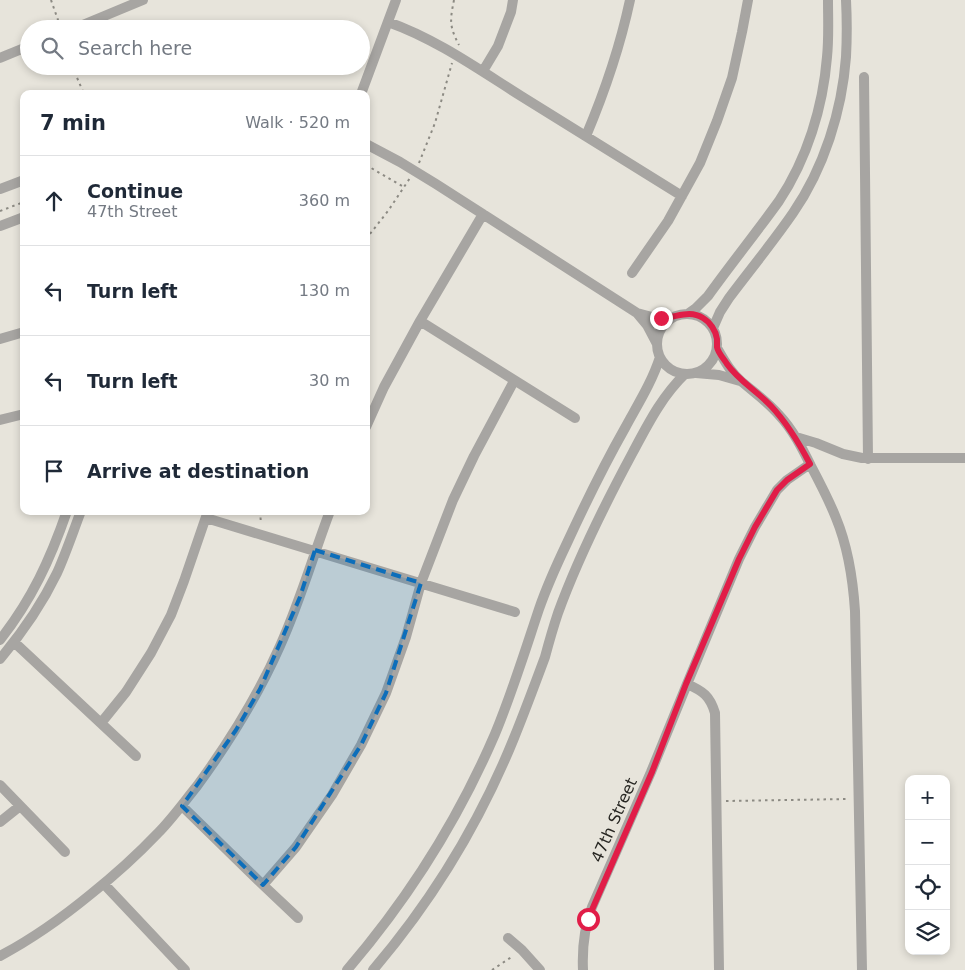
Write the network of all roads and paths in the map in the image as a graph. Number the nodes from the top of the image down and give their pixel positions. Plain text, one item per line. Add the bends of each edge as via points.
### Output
1 (52, 0) edge
2 (143, 0) edge
3 (396, 0) edge
4 (454, 0) edge
5 (514, 0) edge
6 (630, 0) edge
7 (748, 0) edge
8 (828, 0) edge
9 (846, 0) edge
10 (58, 20) edge
11 (95, 20) edge
12 (388, 22) junction
13 (20, 50) edge
14 (454, 54) junction
15 (0, 58) edge
16 (370, 70) edge
17 (483, 71) junction
18 (76, 75) edge
19 (368, 75) edge
20 (864, 77) dead end
21 (82, 90) edge
22 (362, 90) edge
23 (586, 136) junction
24 (370, 146) edge
25 (370, 167) edge
26 (415, 171) junction
27 (20, 182) edge
28 (404, 187) junction
29 (0, 190) edge
30 (682, 196) junction
31 (20, 204) edge
32 (0, 211) edge
33 (482, 214) junction
34 (20, 218) edge
35 (0, 226) edge
36 (370, 234) edge
37 (632, 273) dead end
38 (637, 313) junction
39 (689, 314) junction
40 (671, 318) junction
41 (420, 322) junction
42 (713, 328) junction
43 (20, 333) edge
44 (0, 339) edge
45 (657, 344) junction
46 (717, 348) junction
47 (660, 356) junction
48 (696, 373) junction
49 (685, 374) junction
50 (514, 380) junction
51 (741, 381) junction
52 (20, 415) edge
53 (370, 418) edge
54 (575, 418) dead end
55 (0, 420) edge
56 (796, 437) junction
57 (965, 458) edge
58 (868, 459) junction
59 (810, 464) junction
60 (66, 515) edge
61 (79, 515) edge
62 (207, 515) edge
63 (210, 515) edge
64 (260, 515) edge
65 (328, 515) edge
66 (261, 534) junction
67 (315, 550) junction
68 (421, 582) junction
69 (515, 612) dead end
70 (0, 640) edge
71 (14, 642) junction
72 (0, 660) edge
73 (686, 684) junction
74 (101, 723) junction
75 (136, 756) dead end
76 (0, 785) edge
77 (858, 799) junction
78 (716, 801) junction
79 (20, 806) junction
80 (182, 806) junction
81 (0, 822) edge
82 (65, 852) dead end
83 (104, 884) junction
84 (263, 885) junction
85 (298, 918) dead end
86 (508, 938) dead end
87 (522, 950) junction
88 (0, 956) edge
89 (181, 969) edge
90 (374, 969) edge
91 (347, 970) edge
92 (492, 970) edge
93 (540, 970) edge
94 (583, 970) edge
95 (719, 970) edge
96 (862, 970) edge

1 - 10 path
2 - 11 street
3 - 12 street
4 - 14 path via 450,21 453,36 459,44
5 - 17 street via 498,46
6 - 23 street via 624,29
7 - 30 street via 729,86 700,163
8 - 39 street via 825,78 815,121 800,162 779,200 708,296
9 - 42 street via 844,77 836,118 822,157 794,212 728,298
12 - 14 street
12 - 16 street
13 - 15 street
14 - 17 street
14 - 26 path via 435,123
17 - 23 street
18 - 21 path
19 - 22 street
20 - 58 street
23 - 30 street
24 - 26 street
25 - 28 path
26 - 28 path
26 - 33 street
27 - 29 street
28 - 36 path
30 - 37 street
31 - 32 path
33 - 38 street
33 - 41 street
34 - 35 street
38 - 40 street
38 - 45 street
39 - 40 street
39 - 42 street via 702,317
40 - 45 street via 662,326
41 - 50 street
41 - 53 street
42 - 46 street
43 - 44 street
45 - 47 street
46 - 48 street via 708,366
46 - 51 street
47 - 49 street via 670,369
47 - 91 street via 556,568 496,732 468,791 419,876
48 - 49 street
48 - 51 street
49 - 90 street via 660,404 590,537 558,614 517,732 485,801 434,887
50 - 54 street
50 - 68 street via 461,482
51 - 56 street via 771,406
52 - 55 street
56 - 58 street via 843,454
56 - 59 street
57 - 58 street
59 - 73 street, 47th Street via 777,490 755,527
59 - 77 street via 831,504 842,535 854,597
60 - 70 street via 40,579
61 - 71 street via 57,573
62 - 74 street via 171,615 126,692
63 - 66 street
64 - 66 path
65 - 67 street
66 - 67 street
67 - 68 street
67 - 80 street via 300,597 260,689 236,730
68 - 69 street
68 - 84 street via 386,693 361,745 301,840
71 - 72 street
71 - 74 street
73 - 78 street via 705,694 715,713
73 - 94 street, 47th Street via 588,919 583,943
74 - 75 street
76 - 79 street
77 - 78 path
77 - 96 street
78 - 95 street
79 - 81 street
79 - 82 street
80 - 83 street via 142,850
80 - 84 street
83 - 88 street via 49,926
83 - 89 street
84 - 85 street
86 - 87 street
87 - 92 path
87 - 93 street

